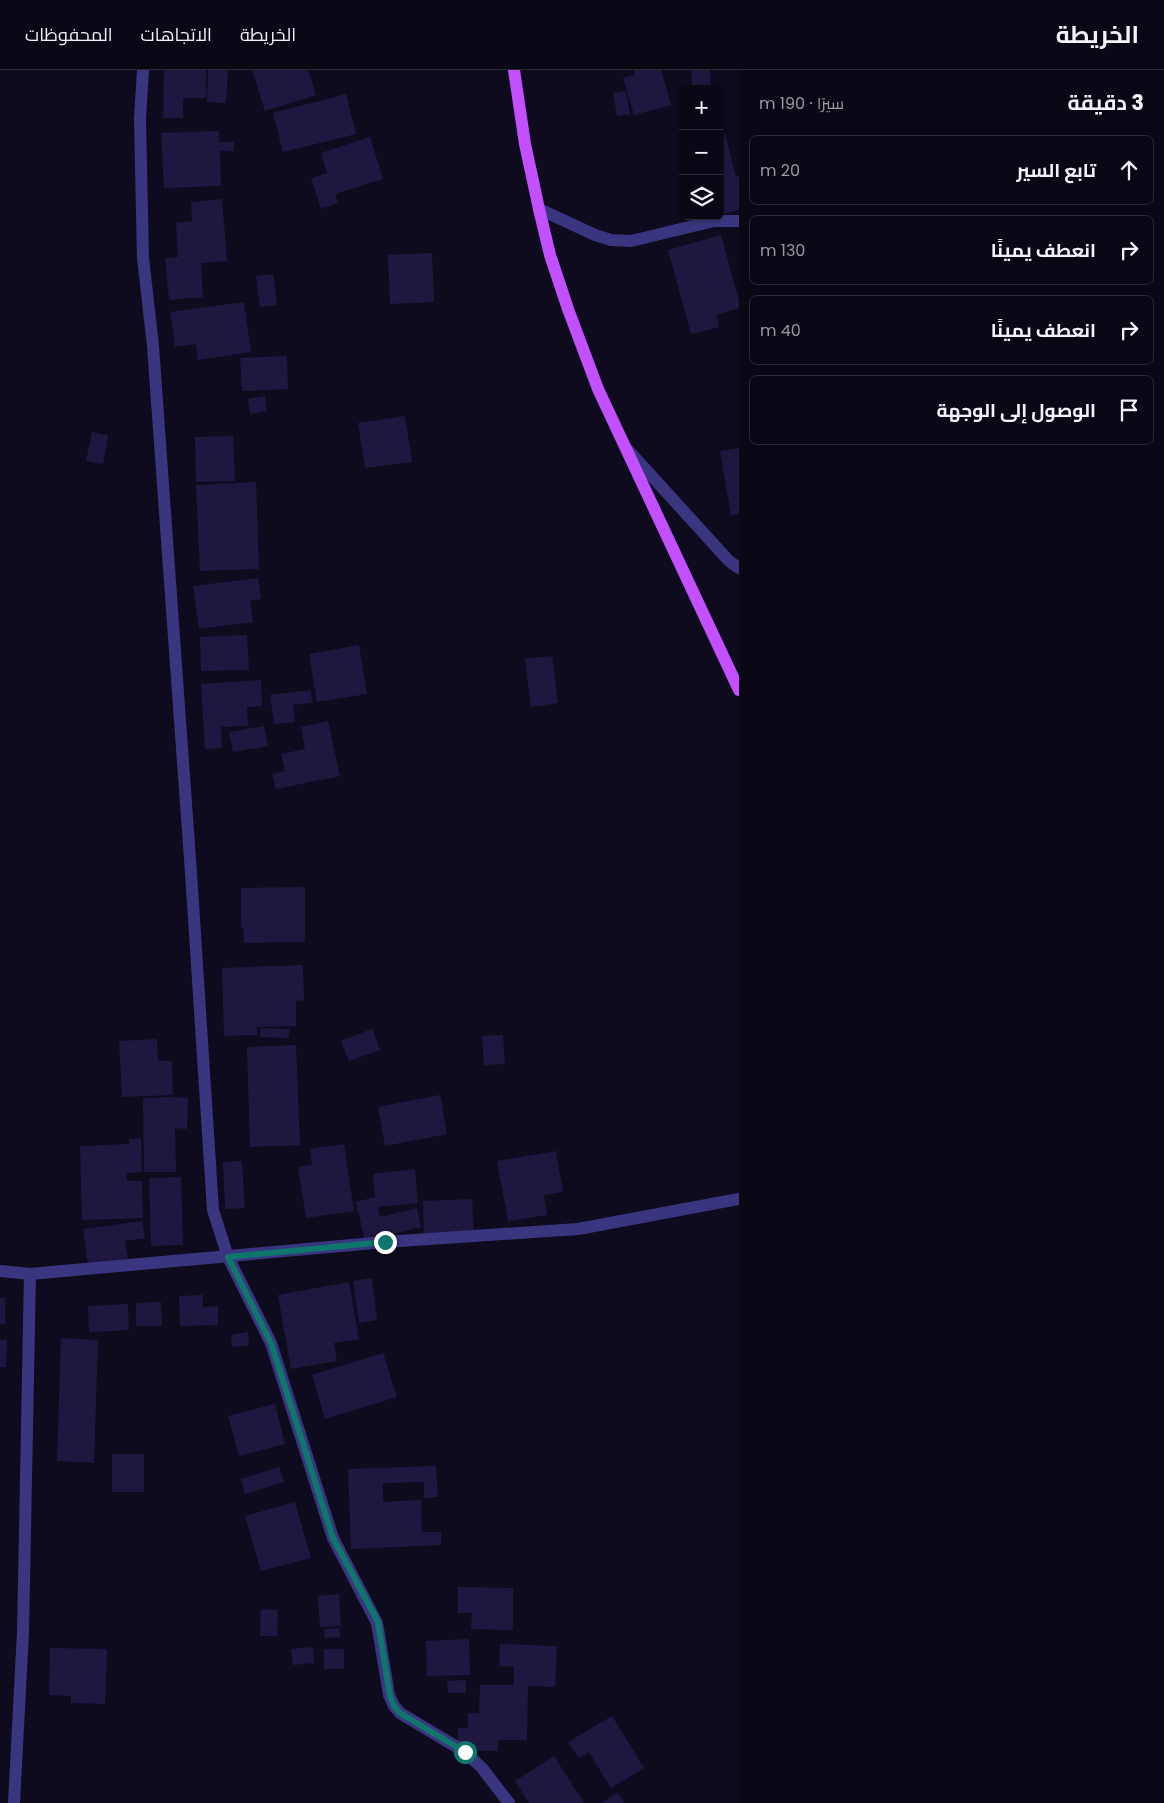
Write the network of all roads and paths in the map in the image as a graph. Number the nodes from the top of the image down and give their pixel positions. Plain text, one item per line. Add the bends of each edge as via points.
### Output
1 (143, 70) edge
2 (514, 70) edge
3 (540, 209) junction
4 (739, 222) edge
5 (627, 448) junction
6 (739, 568) edge
7 (739, 690) edge
8 (739, 1199) edge
9 (228, 1257) junction
10 (0, 1271) edge
11 (30, 1274) junction
12 (14, 1803) edge
13 (508, 1803) edge

1 - 9 street via 140,119 143,258 153,346 213,1210
2 - 3 main road via 525,144
3 - 4 street via 611,240 632,241 714,221
3 - 5 main road via 550,255 568,309 598,389
5 - 6 street via 729,561
5 - 7 main road
8 - 9 street via 578,1229
9 - 11 street
9 - 13 street via 271,1343 333,1538 378,1622 394,1706 400,1713 465,1752 482,1768
10 - 11 street
11 - 12 street via 23,1632

